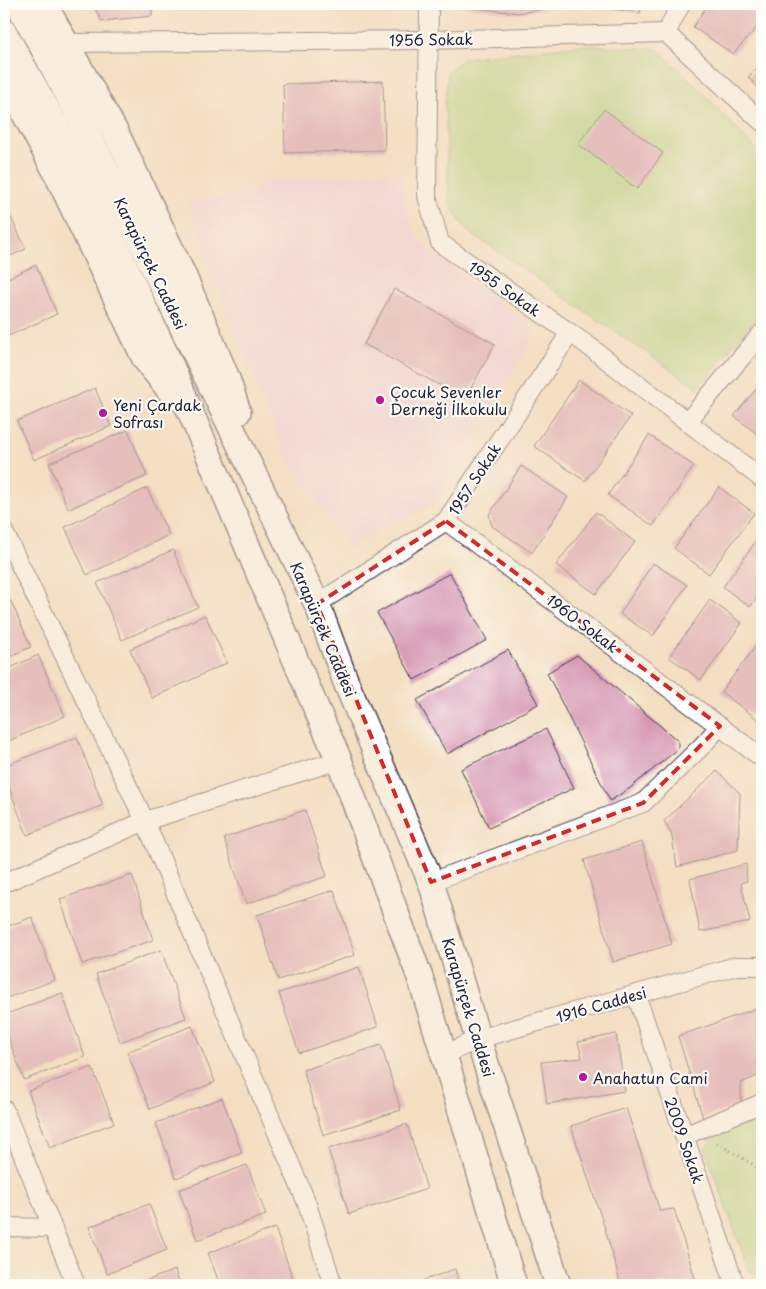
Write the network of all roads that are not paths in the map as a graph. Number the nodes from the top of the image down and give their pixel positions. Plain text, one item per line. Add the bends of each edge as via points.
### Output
1 (18, 4) edge
2 (44, 4) edge
3 (429, 4) edge
4 (681, 4) edge
5 (4, 32) edge
6 (666, 34) junction
7 (429, 40) junction
8 (66, 44) junction
9 (4, 79) edge
10 (762, 122) edge
11 (570, 333) junction
12 (762, 333) edge
13 (194, 421) junction
14 (687, 422) junction
15 (762, 479) edge
16 (269, 506) junction
17 (446, 521) junction
18 (4, 532) edge
19 (317, 604) junction
20 (720, 726) junction
21 (762, 758) edge
22 (339, 760) junction
23 (145, 821) junction
24 (431, 882) junction
25 (4, 883) edge
26 (762, 966) edge
27 (636, 994) junction
28 (478, 1039) junction
29 (444, 1055) junction
30 (762, 1103) edge
31 (4, 1109) edge
32 (691, 1133) junction
33 (4, 1227) edge
34 (52, 1228) junction
35 (76, 1285) edge
36 (333, 1285) edge
37 (514, 1285) edge
38 (558, 1285) edge
39 (735, 1285) edge

1 - 16 main road, Karapürçek Caddesi via 91,139
2 - 8 main road
3 - 7 street, 1955 Sokak
4 - 6 street
5 - 13 main road, Karapürçek Caddesi via 79,167
6 - 7 street, 1956 Sokak
6 - 10 street
7 - 8 street, 1956 Sokak
7 - 11 street, 1955 Sokak via 427,196 440,243
8 - 16 main road via 116,135 184,277 226,376
9 - 13 main road via 55,170 145,359
11 - 14 street, 1955 Sokak
11 - 17 street, 1957 Sokak
12 - 14 street
13 - 22 main road, Karapürçek Caddesi
14 - 15 street, 1955 Sokak
16 - 19 main road, Karapürçek Caddesi
17 - 19 street, 1957 Sokak
17 - 20 street, 1960 Sokak
18 - 23 street
19 - 24 main road, Karapürçek Caddesi via 347,685
20 - 21 street, 1960 Sokak
20 - 24 street via 643,803
22 - 23 street
22 - 29 main road, Karapürçek Caddesi via 422,983
23 - 25 street
23 - 36 street via 306,1201
24 - 28 main road, Karapürçek Caddesi
26 - 27 street, 1916 Caddesi via 736,966
27 - 28 street, 1916 Caddesi
27 - 32 street, 2009 Sokak
28 - 29 street, 1916 Caddesi
28 - 38 main road, Karapürçek Caddesi
29 - 37 main road, Karapürçek Caddesi
30 - 32 street
31 - 34 street
32 - 39 street, 2009 Sokak
33 - 34 street
34 - 35 street

